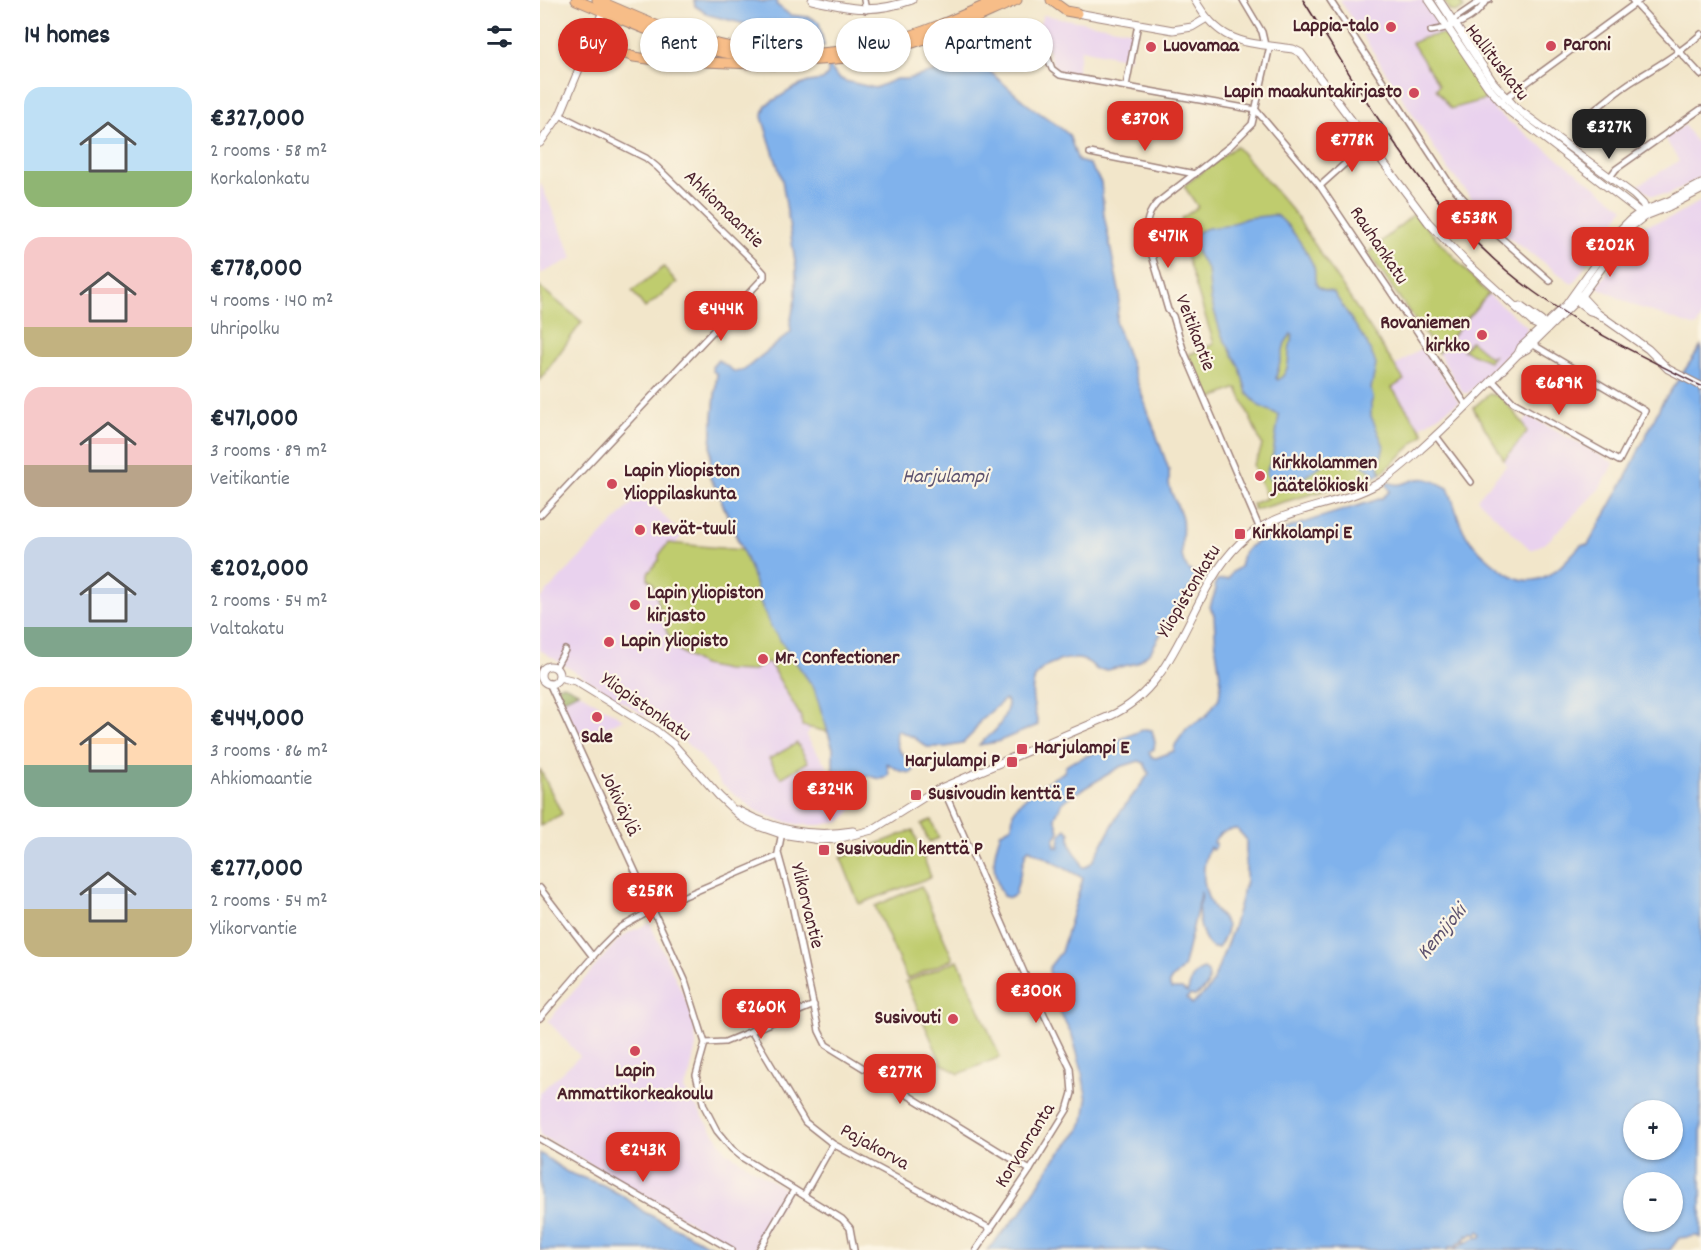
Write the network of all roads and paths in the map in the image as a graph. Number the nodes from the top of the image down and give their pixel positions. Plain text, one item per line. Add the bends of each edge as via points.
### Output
1 (576, 0) edge
2 (597, 0) edge
3 (812, 0) edge
4 (864, 0) edge
5 (912, 0) edge
6 (997, 0) edge
7 (1017, 0) edge
8 (1195, 0) edge
9 (1243, 0) edge
10 (1330, 0) edge
11 (1429, 0) edge
12 (1438, 0) edge
13 (1640, 0) edge
14 (1487, 1) edge
15 (1060, 2) edge
16 (1633, 2) edge
17 (866, 10) junction
18 (1077, 13) joint
19 (1207, 18) junction
20 (1453, 23) junction
21 (1138, 24) junction
22 (1447, 27) junction
23 (1431, 31) dead end
24 (1701, 34) edge
25 (1267, 45) junction
26 (1680, 52) junction
27 (730, 53) edge
28 (628, 55) edge
29 (824, 59) edge
30 (730, 64) edge
31 (1053, 70) edge
32 (578, 72) edge
33 (1701, 75) edge
34 (1126, 86) junction
35 (1503, 99) junction
36 (1701, 109) edge
37 (1256, 110) junction
38 (560, 116) junction
39 (1583, 119) dead end
40 (1555, 142) junction
41 (540, 143) edge
42 (1368, 143) junction
43 (1090, 153) dead end
44 (1195, 174) junction
45 (1610, 177) junction
46 (1701, 184) edge
47 (1320, 186) junction
48 (1610, 188) junction
49 (1701, 190) edge
50 (1644, 212) junction
51 (1550, 281) dead end
52 (1577, 297) junction
53 (1544, 327) junction
54 (1532, 344) junction
55 (1518, 354) junction
56 (1492, 380) junction
57 (1701, 386) edge
58 (1467, 406) junction
59 (1436, 436) junction
60 (1471, 482) dead end
61 (540, 514) edge
62 (1259, 527) junction
63 (565, 650) dead end
64 (542, 666) edge
65 (555, 668) junction
66 (558, 677) junction
67 (549, 683) junction
68 (943, 788) junction
69 (782, 832) junction
70 (778, 856) junction
71 (540, 888) edge
72 (652, 910) junction
73 (593, 957) junction
74 (814, 1005) junction
75 (540, 1018) edge
76 (751, 1031) junction
77 (705, 1043) junction
78 (540, 1139) edge
79 (833, 1144) junction
80 (1030, 1170) junction
81 (794, 1190) junction
82 (804, 1195) junction
83 (991, 1229) junction
84 (732, 1250) edge
85 (759, 1250) edge
86 (854, 1250) edge
87 (976, 1250) edge

1 - 27 highway via 669,38
2 - 6 highway via 693,38 790,53 826,52 891,41
3 - 17 street
4 - 17 street
5 - 17 street
7 - 29 highway via 904,46
8 - 19 street
9 - 25 street
10 - 51 street via 1450,184 1499,237
11 - 22 street, Hallituskatu
12 - 20 street, Hallituskatu
13 - 16 street
14 - 20 street
15 - 18 highway
16 - 26 street
16 - 35 street
18 - 21 street
19 - 21 street via 1192,27 1173,30
19 - 25 street via 1231,38
20 - 22 street
20 - 35 street, Hallituskatu
21 - 34 street
22 - 23 street
22 - 35 street, Hallituskatu via 1488,87
24 - 26 street
25 - 37 street, Veitikantie
25 - 42 street via 1301,53
26 - 33 street
26 - 39 street
28 - 30 highway
31 - 34 street via 1060,75
32 - 38 street
34 - 37 street
35 - 40 street, Hallituskatu
36 - 45 street
37 - 44 street, Veitikantie via 1245,132
37 - 47 street, Rauhankatu
38 - 41 street
38 - 61 street, Ahkiomaantie via 646,158 754,262 764,277
40 - 45 street, Hallituskatu via 1563,143
40 - 48 street, Hallituskatu
42 - 47 street
42 - 53 street via 1428,222 1533,323
43 - 44 street
44 - 62 street, Veitikantie via 1152,208 1146,235 1183,349
45 - 48 street
45 - 50 street, Hallituskatu via 1634,195
46 - 50 street
47 - 58 street, Rauhankatu
48 - 50 street, Hallituskatu
49 - 50 street via 1668,207
50 - 52 street, Yliopistonkatu
52 - 53 street, Yliopistonkatu
52 - 57 street via 1648,349 1668,369
53 - 54 street, Yliopistonkatu
53 - 55 street, Yliopistonkatu
54 - 55 street, Yliopistonkatu
54 - 56 street via 1645,411 1619,461 1513,402
55 - 56 street, Yliopistonkatu
56 - 58 street, Yliopistonkatu
58 - 59 street, Yliopistonkatu
59 - 60 street
59 - 62 street, Yliopistonkatu via 1380,483
62 - 68 street, Yliopistonkatu via 1219,568 1164,668 1133,703
63 - 65 street
64 - 65 street
64 - 67 street via 544,681
65 - 66 street
66 - 67 street
66 - 69 street, Yliopistonkatu via 575,681 664,737 729,805
67 - 72 street, Jokiväylä
68 - 69 street, Yliopistonkatu via 865,832 820,840
68 - 80 street, Korvanranta via 1071,1071 1068,1107
69 - 70 street
70 - 72 street
70 - 74 street, Ylikorvantie
71 - 73 street
72 - 73 street via 620,928
72 - 77 street, Jokiväylä via 685,980
73 - 75 street
74 - 76 street
74 - 80 street, Ylikorvantie via 821,1036 830,1049
76 - 77 street via 721,1043
76 - 79 street, Pajakorva via 806,1122
77 - 81 street via 696,1080 717,1131 743,1158
78 - 84 street
79 - 82 street
79 - 83 street, Pajakorva
80 - 83 street, Korvanranta
81 - 82 street
81 - 85 street
82 - 86 street via 847,1224
83 - 87 street, Korvanranta

